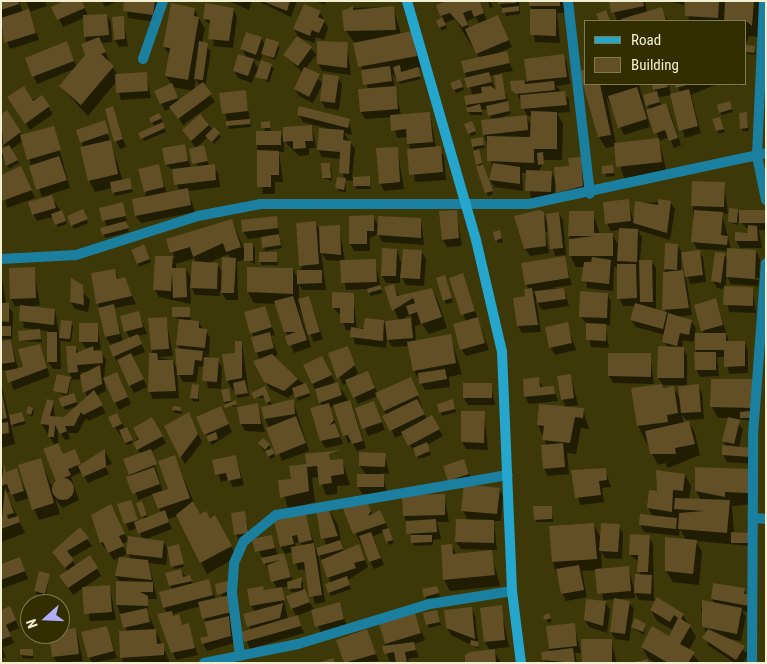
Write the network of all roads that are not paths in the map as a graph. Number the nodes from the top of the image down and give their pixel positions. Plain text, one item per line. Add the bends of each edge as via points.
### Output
1 (162, 1) edge
2 (407, 1) edge
3 (568, 1) edge
4 (764, 1) edge
5 (143, 59) dead end
6 (763, 59) edge
7 (761, 154) edge
8 (590, 194) junction
9 (766, 200) edge
10 (466, 204) junction
11 (1, 259) edge
12 (766, 264) edge
13 (508, 475) junction
14 (753, 518) junction
15 (766, 519) edge
16 (512, 591) junction
17 (240, 656) junction
18 (204, 663) edge
19 (520, 663) edge
20 (752, 663) edge

1 - 5 street
2 - 10 street
3 - 8 street
4 - 6 street
6 - 7 street
7 - 8 street
7 - 9 street
8 - 10 street via 529,204
10 - 11 street via 261,204 198,216 76,256
10 - 13 street via 502,352
12 - 14 street via 753,435
13 - 16 street
13 - 17 street via 276,515 244,541 234,564 232,593
14 - 15 street
14 - 20 street
16 - 17 street via 430,604 298,644
16 - 19 street
17 - 18 street

